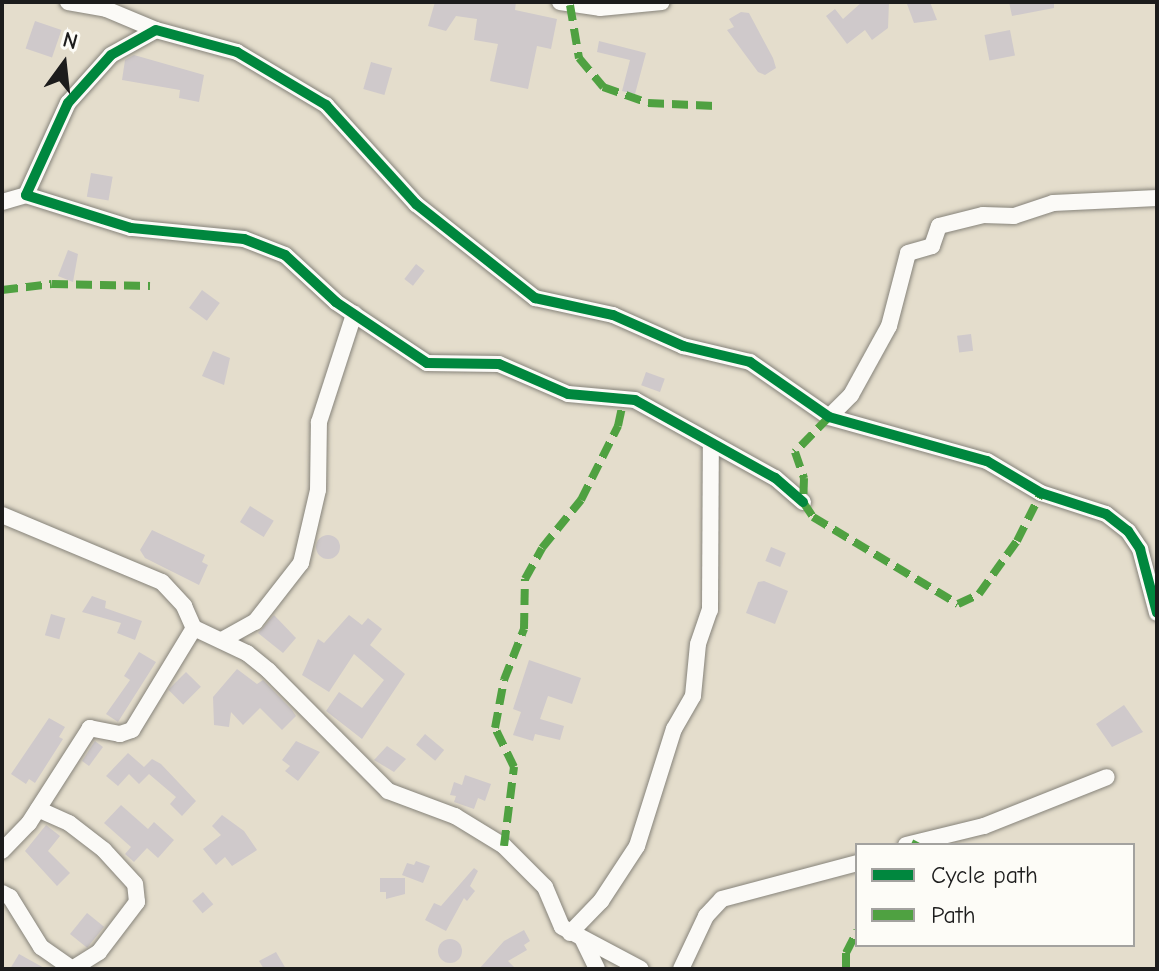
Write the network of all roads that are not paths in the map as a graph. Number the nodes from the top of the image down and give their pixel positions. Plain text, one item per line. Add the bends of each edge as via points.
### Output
1 (68, 2) edge
2 (74, 2) edge
3 (560, 2) edge
4 (662, 2) edge
5 (156, 30) junction
6 (26, 195) junction
7 (1157, 198) edge
8 (3, 203) edge
9 (354, 314) junction
10 (829, 417) junction
11 (711, 443) junction
12 (803, 502) dead end
13 (2, 515) edge
14 (1157, 613) edge
15 (194, 628) junction
16 (222, 640) junction
17 (1107, 777) dead end
18 (38, 809) junction
19 (914, 843) edge
20 (2, 851) edge
21 (855, 864) edge
22 (2, 893) edge
23 (576, 936) junction
24 (597, 969) edge
25 (641, 969) edge
26 (681, 969) edge

1 - 2 street
2 - 5 street via 117,12
3 - 4 street via 600,8
5 - 6 street via 111,55 81,85
5 - 10 street via 222,46 304,89 342,121 416,204 535,298 613,315 683,346 750,362
6 - 8 street
6 - 9 street via 131,228 244,239 285,255
7 - 10 street via 1053,203 1014,216 983,215 939,226 932,246 908,253 889,326 856,387
9 - 11 street via 427,363 499,364 568,394 635,400
9 - 16 street via 319,422 318,490 297,573 255,622
10 - 14 street via 987,461 1041,493 1106,514 1140,549
11 - 12 street via 792,489
11 - 23 street via 710,610 698,644 693,696 674,729 637,846
13 - 15 street via 162,582 184,606
15 - 16 street
15 - 18 street via 132,730 120,734 90,728
16 - 23 street via 269,671 388,791 478,828 522,861 545,887 555,919
17 - 19 street via 984,826
18 - 20 street
18 - 22 street via 69,823 104,850 135,884 137,902 99,952 72,969 41,947 10,897
21 - 26 street via 722,899 706,916
23 - 24 street
23 - 25 street

